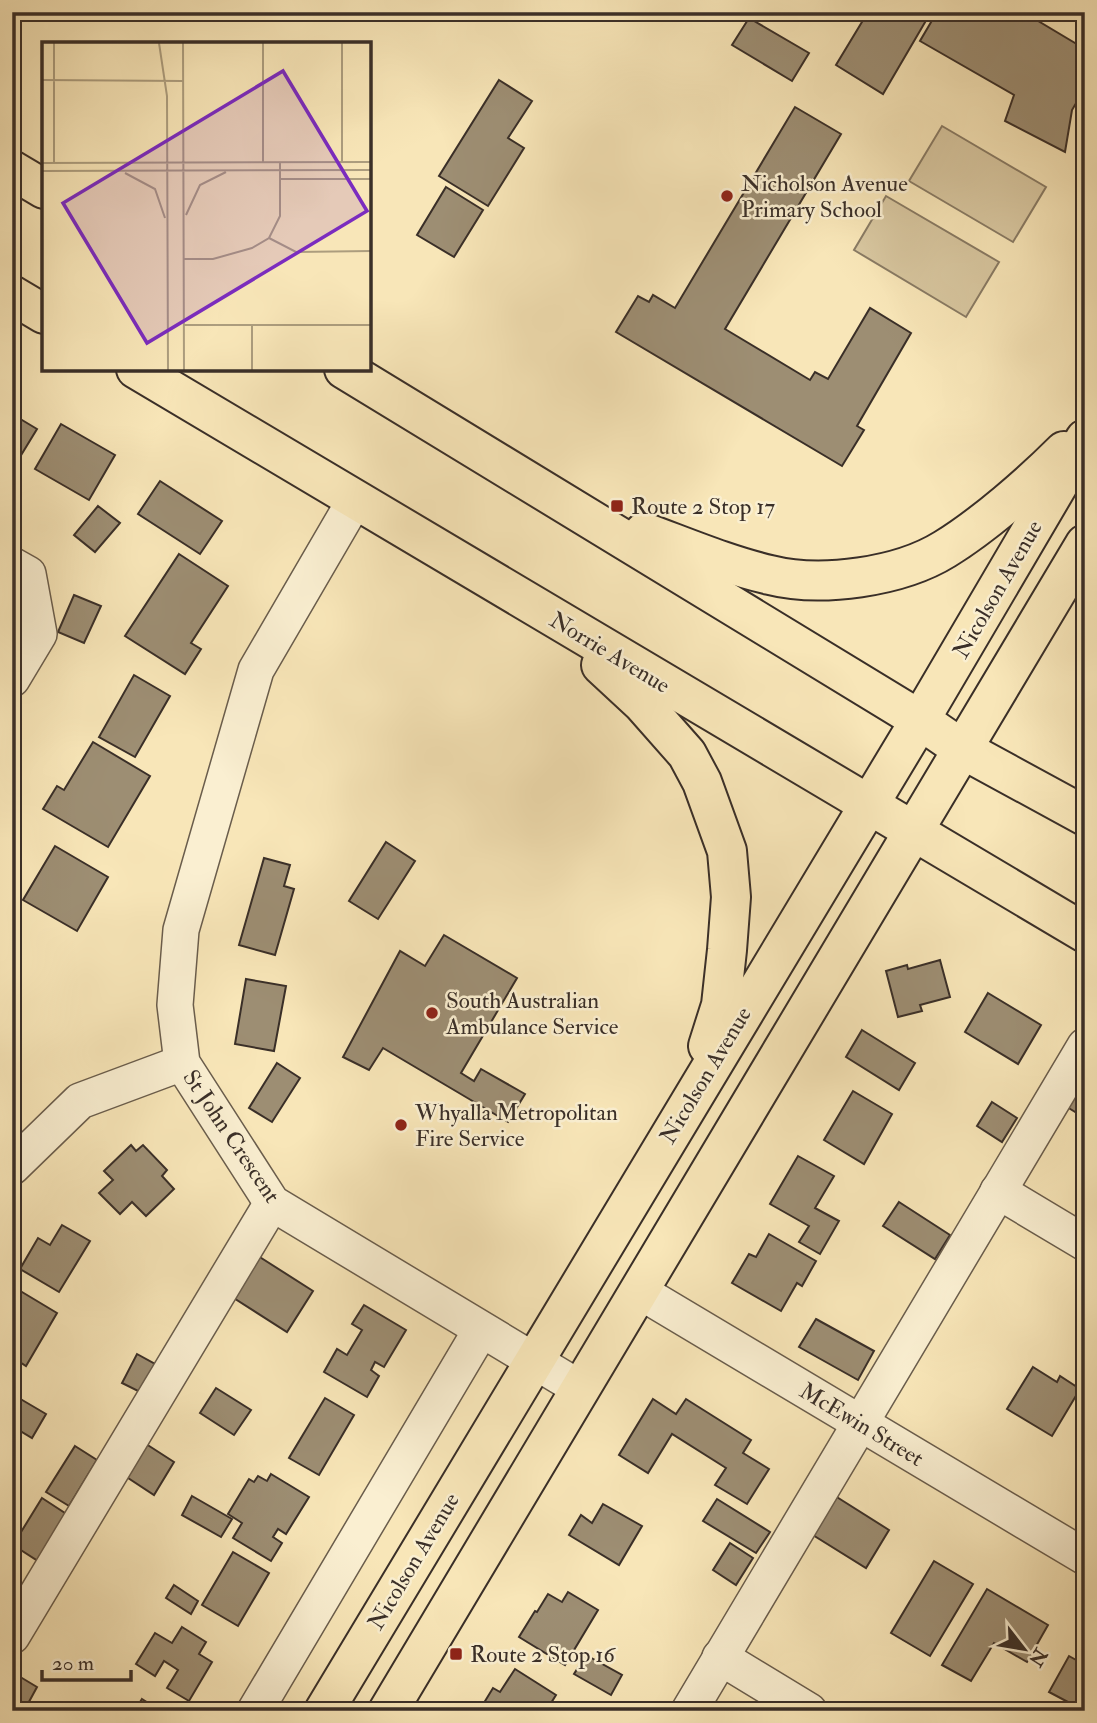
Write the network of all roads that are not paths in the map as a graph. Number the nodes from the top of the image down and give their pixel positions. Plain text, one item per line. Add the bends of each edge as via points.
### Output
1 (12, 170) edge
2 (42, 188) edge
3 (12, 295) edge
4 (42, 313) edge
5 (347, 371) edge
6 (153, 374) edge
7 (1085, 429) edge
8 (1085, 439) edge
9 (355, 500) junction
10 (563, 502) junction
11 (1085, 544) edge
12 (12, 565) edge
13 (521, 599) junction
14 (12, 678) edge
15 (920, 720) junction
16 (962, 750) junction
17 (869, 804) junction
18 (1085, 816) edge
19 (915, 831) junction
20 (1085, 933) edge
21 (1085, 1046) edge
22 (182, 1062) junction
23 (690, 1101) junction
24 (12, 1167) edge
25 (998, 1191) junction
26 (272, 1203) junction
27 (1085, 1243) edge
28 (639, 1291) junction
29 (481, 1330) junction
30 (533, 1362) junction
31 (581, 1389) junction
32 (859, 1422) junction
33 (1085, 1557) edge
34 (12, 1636) edge
35 (720, 1657) junction
36 (255, 1711) edge
37 (324, 1711) edge
38 (388, 1711) edge
39 (689, 1711) edge
40 (809, 1711) edge

1 - 2 main road
3 - 4 main road
5 - 10 main road
6 - 9 main road, Norrie Avenue
7 - 10 main road via 1043,472 943,550 857,578 826,581 772,576
8 - 15 main road, Nicolson Avenue
9 - 13 main road, Norrie Avenue
9 - 22 street, St John Crescent via 256,670 181,930 175,1005
10 - 15 main road
11 - 16 main road
12 - 14 street via 27,574 39,634
13 - 17 main road, Norrie Avenue
13 - 23 main road via 617,679 687,754 727,851 731,897 721,1005
15 - 16 main road
15 - 17 main road, Nicolson Avenue
16 - 18 main road
16 - 19 main road
17 - 19 main road, Norrie Avenue
17 - 23 main road, Nicolson Avenue
19 - 20 main road, Norrie Avenue
19 - 28 main road
21 - 25 street
22 - 24 street via 80,1101
22 - 26 street, St John Crescent
23 - 30 main road, Nicolson Avenue
25 - 27 street
25 - 32 street
26 - 29 street, St John Crescent
26 - 34 street
28 - 31 main road
28 - 32 street, McEwin Street
29 - 30 street, St John Crescent
29 - 36 street
30 - 31 street, St John Crescent
30 - 37 main road, Nicolson Avenue
31 - 38 main road
32 - 33 street, McEwin Street
32 - 35 street
35 - 39 street
35 - 40 street

